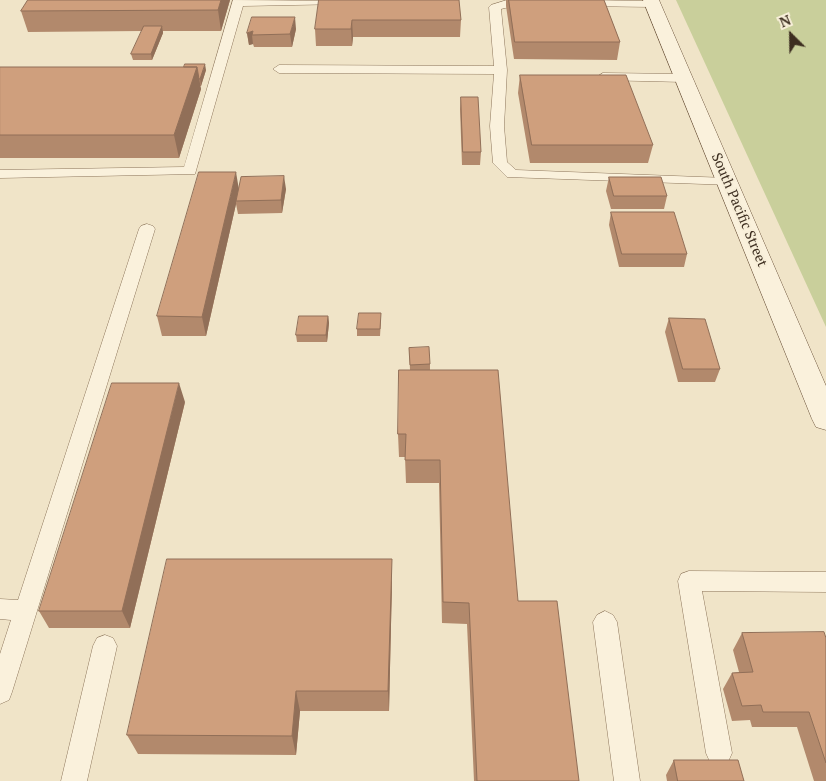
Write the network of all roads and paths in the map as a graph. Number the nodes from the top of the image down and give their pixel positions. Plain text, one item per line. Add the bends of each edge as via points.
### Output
1 (239, 1) edge
2 (358, 1) edge
3 (540, 2) edge
4 (652, 2) edge
5 (568, 3) edge
6 (279, 69) dead end
7 (504, 75) junction
8 (588, 77) edge
9 (684, 78) junction
10 (0, 174) edge
11 (728, 182) junction
12 (147, 229) dead end
13 (826, 419) edge
14 (826, 582) edge
15 (0, 609) edge
16 (24, 611) junction
17 (605, 622) dead end
18 (105, 646) dead end
19 (0, 692) edge
20 (719, 754) dead end
21 (74, 781) edge
22 (627, 781) edge

1 - 2 lane
1 - 10 lane via 190,171
3 - 7 lane via 512,2 495,7
4 - 5 lane
4 - 9 street, South Pacific Street
6 - 7 lane
7 - 11 lane via 497,126 500,163 512,174
8 - 9 lane
9 - 11 street, South Pacific Street
11 - 13 street, South Pacific Street
12 - 16 lane
14 - 20 lane via 689,581
15 - 16 lane
16 - 19 lane
17 - 22 lane
18 - 21 lane

